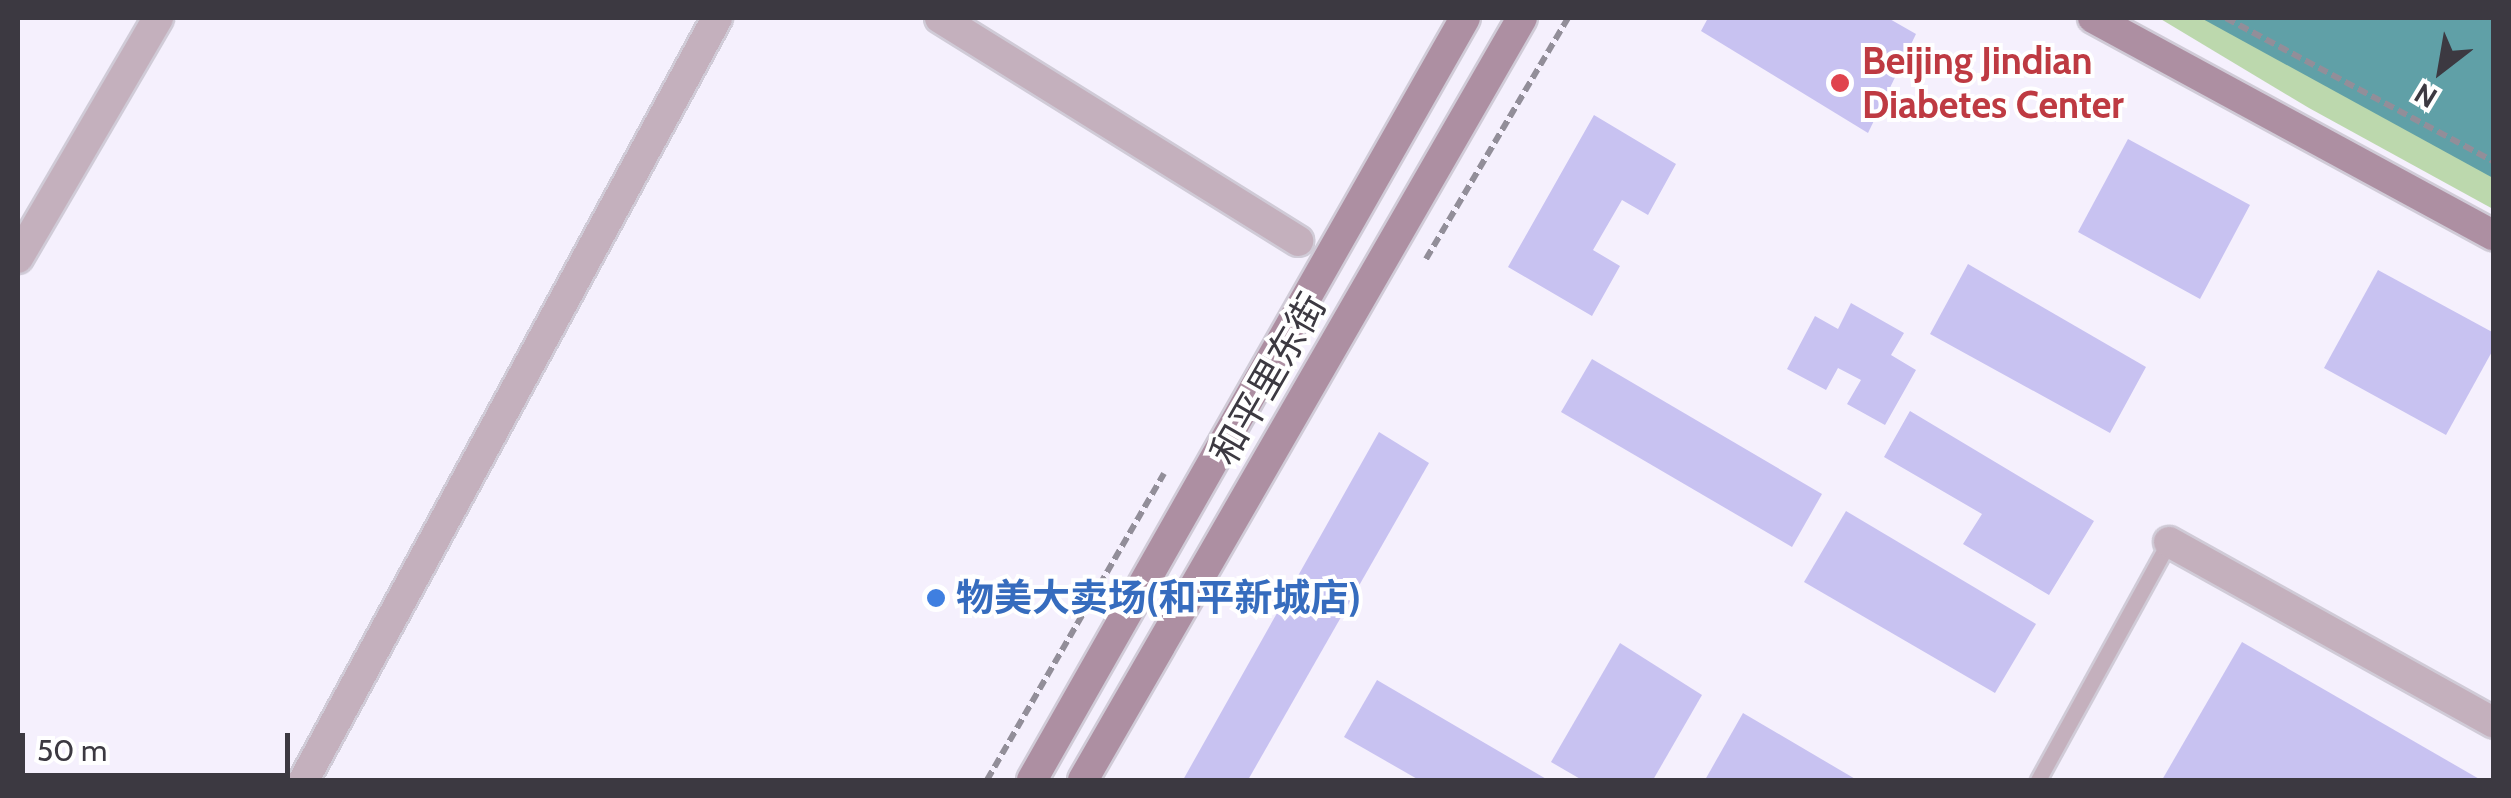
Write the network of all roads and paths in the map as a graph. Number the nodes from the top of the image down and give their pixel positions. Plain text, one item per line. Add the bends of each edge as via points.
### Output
1 (158, 18) edge
2 (716, 18) edge
3 (940, 18) edge
4 (1465, 18) edge
5 (1522, 18) edge
6 (2093, 18) edge
7 (2226, 18) edge
8 (2494, 162) edge
9 (2494, 236) edge
10 (1298, 242) dead end
11 (18, 258) edge
12 (2170, 542) joint
13 (2494, 724) edge
14 (304, 780) edge
15 (1032, 780) edge
16 (1083, 780) edge
17 (2038, 780) edge

1 - 11 street
2 - 14 street
3 - 10 street
4 - 15 street, 和平里东街
5 - 16 street, 和平里东街
6 - 9 street
7 - 8 path
12 - 13 street
12 - 17 lane

